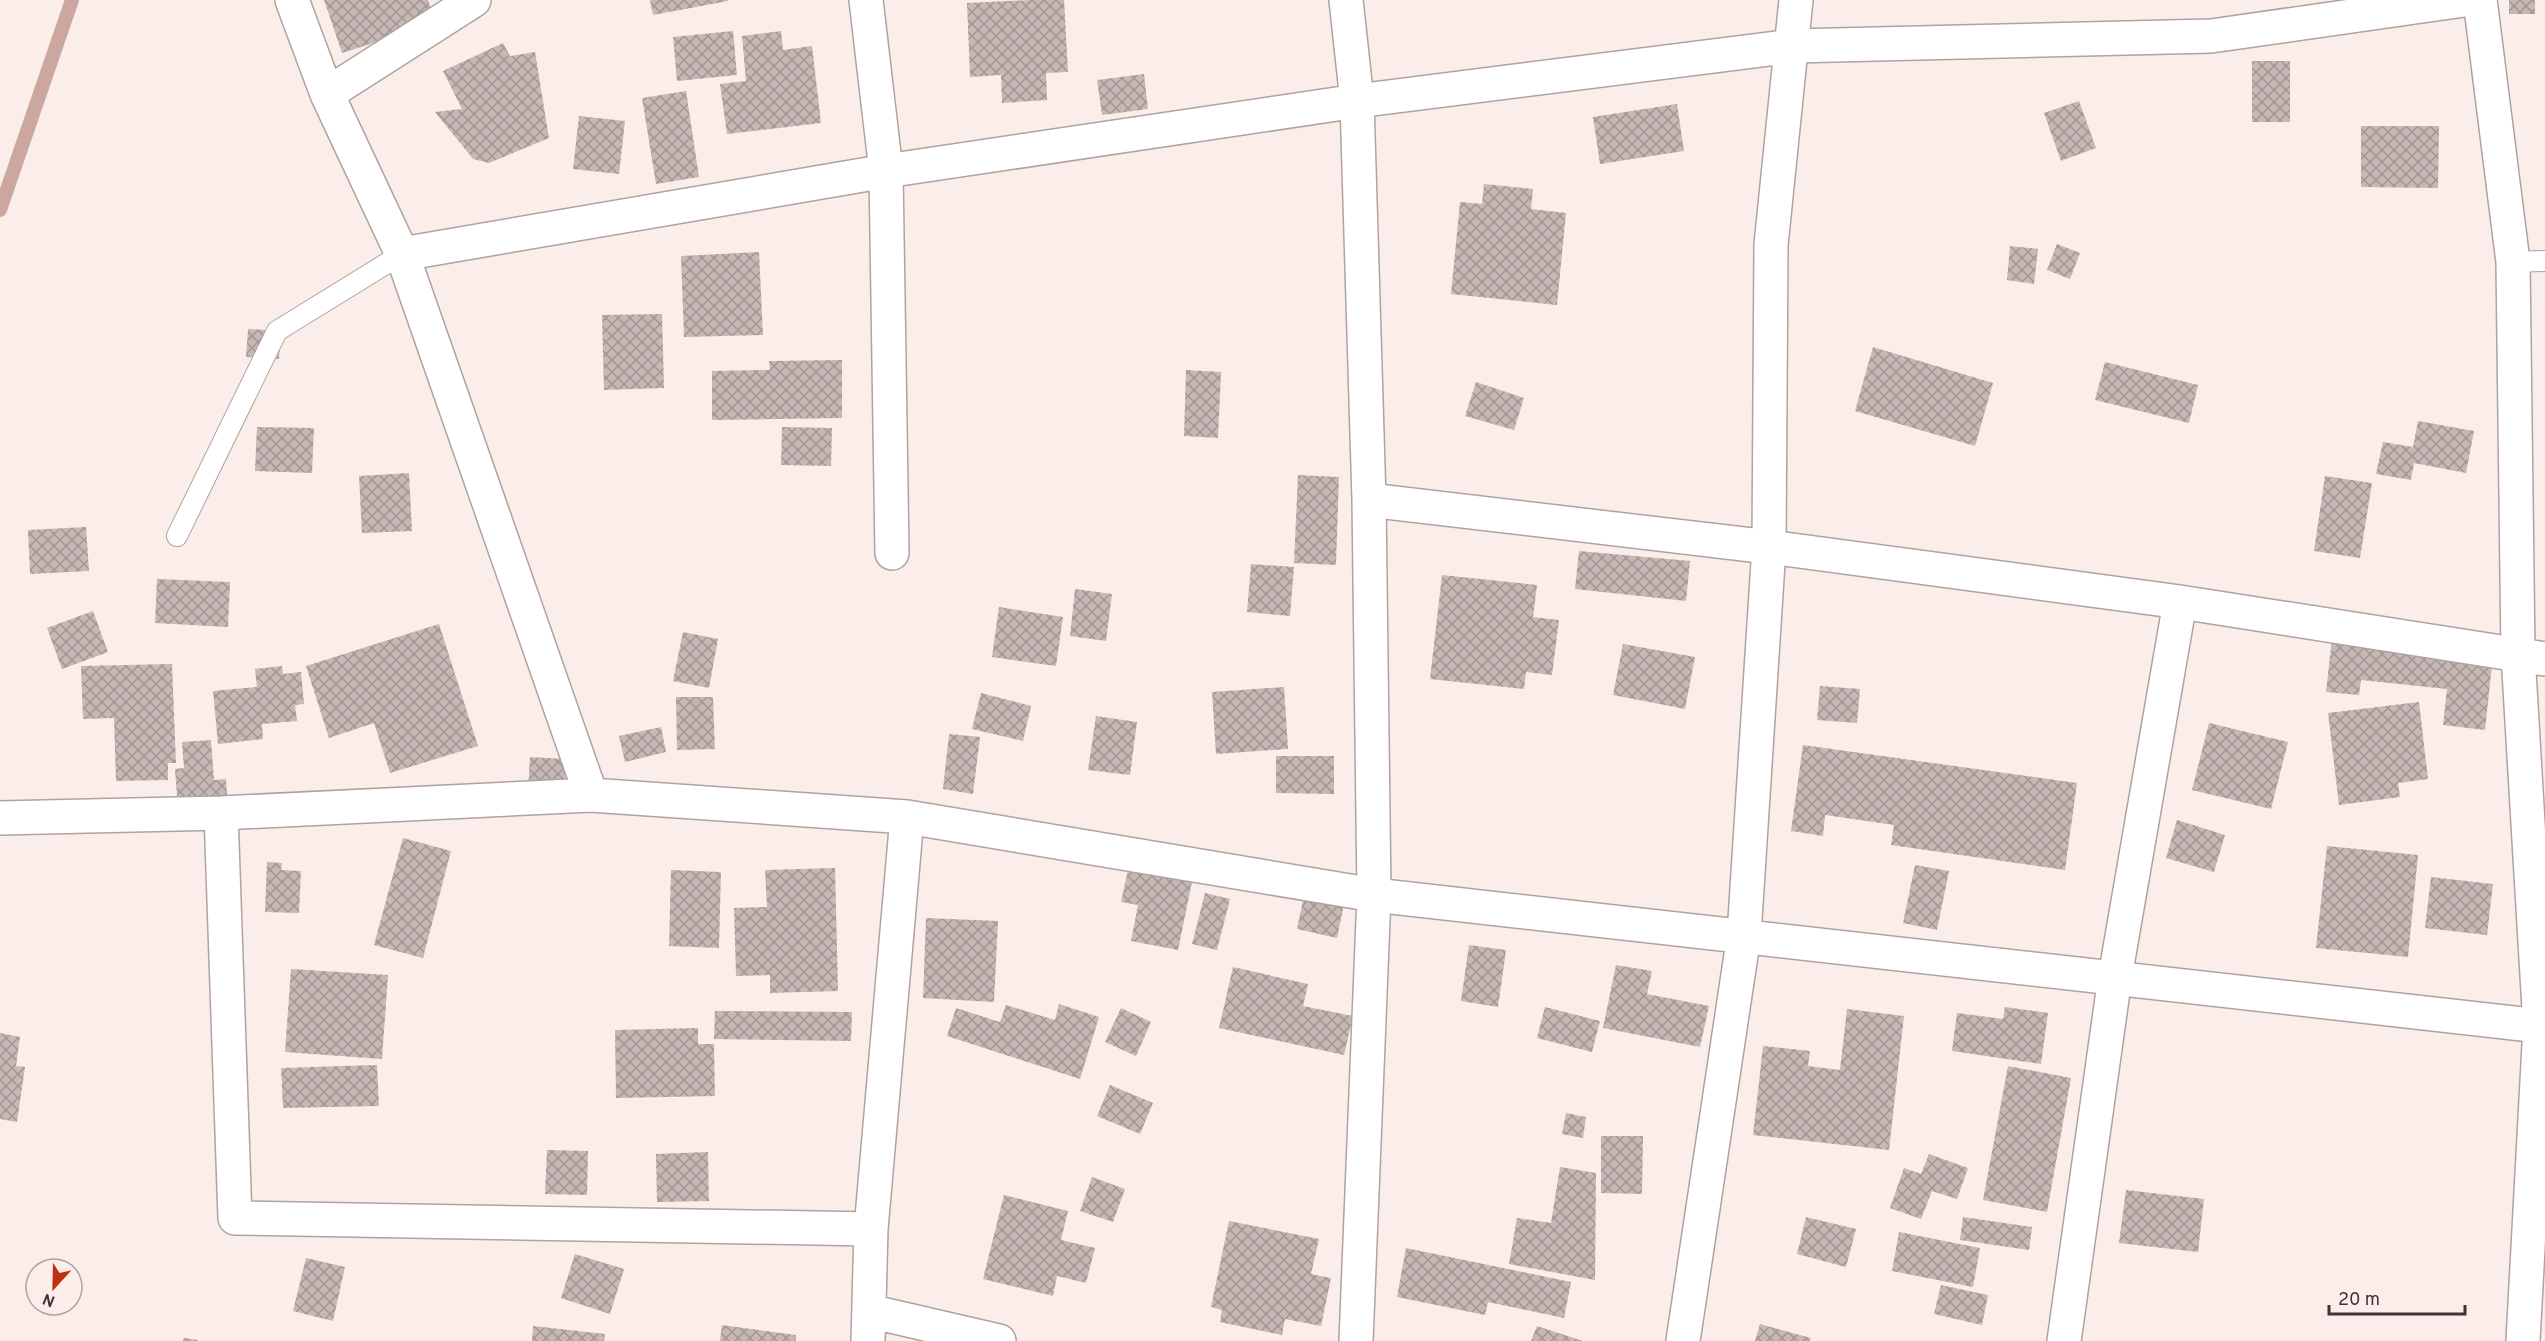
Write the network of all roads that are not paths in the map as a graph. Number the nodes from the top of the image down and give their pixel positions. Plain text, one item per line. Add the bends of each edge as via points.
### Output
1 (291, 0) edge
2 (474, 0) edge
3 (866, 0) edge
4 (1346, 0) edge
5 (1796, 0) edge
6 (2464, 0) edge
7 (2480, 0) edge
8 (1793, 46) junction
9 (327, 94) junction
10 (1358, 101) junction
11 (886, 171) junction
12 (402, 254) junction
13 (2545, 261) edge
14 (2513, 262) junction
15 (1369, 500) junction
16 (177, 536) dead end
17 (1769, 547) junction
18 (892, 553) dead end
19 (2180, 602) junction
20 (2531, 656) edge
21 (591, 795) junction
22 (221, 813) junction
23 (907, 817) junction
24 (0, 818) edge
25 (1374, 895) junction
26 (1744, 935) junction
27 (2115, 977) junction
28 (2540, 1026) junction
29 (871, 1229) junction
30 (868, 1326) edge
31 (999, 1341) edge
32 (1356, 1341) edge
33 (1683, 1341) edge
34 (2064, 1341) edge
35 (2523, 1341) edge

1 - 9 street
2 - 9 street
3 - 11 street
4 - 10 street
5 - 8 street
6 - 8 street via 2211,36
7 - 14 street
8 - 10 street
8 - 17 street via 1771,244
9 - 12 street
10 - 11 street
10 - 15 street
11 - 12 street
11 - 18 street
12 - 16 lane via 277,331
12 - 21 street
13 - 14 lane
14 - 20 street
15 - 17 street
15 - 25 street
17 - 19 street
17 - 26 street
19 - 20 street
19 - 27 street
20 - 28 street
21 - 22 street
21 - 23 street
22 - 24 street
22 - 29 street via 235,1218
23 - 25 street
23 - 29 street
25 - 26 street
25 - 32 street
26 - 27 street
26 - 33 street
27 - 28 street
27 - 34 street
28 - 35 street
29 - 30 street
30 - 31 street

